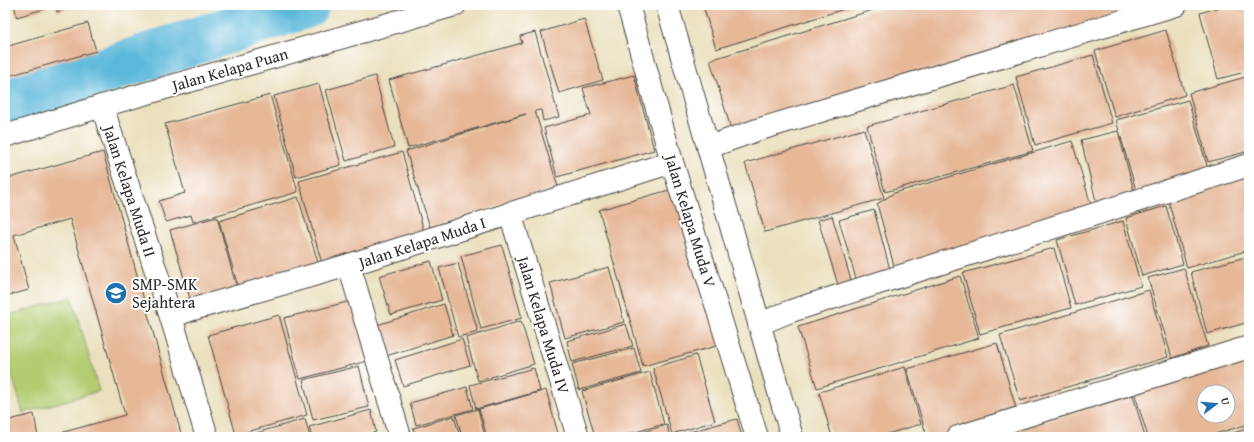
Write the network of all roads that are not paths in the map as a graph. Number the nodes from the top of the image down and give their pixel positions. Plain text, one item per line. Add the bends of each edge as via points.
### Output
1 (455, 5) edge
2 (628, 5) edge
3 (668, 5) edge
4 (1176, 5) edge
5 (102, 106) junction
6 (5, 136) edge
7 (709, 147) junction
8 (672, 162) junction
9 (1249, 165) edge
10 (510, 213) junction
11 (349, 265) junction
12 (171, 318) junction
13 (759, 324) junction
14 (1249, 347) edge
15 (207, 437) edge
16 (400, 437) edge
17 (578, 437) edge
18 (757, 437) edge
19 (792, 437) edge
20 (958, 437) edge

1 - 5 street, Jalan Kelapa Puan
2 - 8 street, Jalan Kelapa Muda V
3 - 7 street
4 - 7 street via 757,130
5 - 6 street, Jalan Kelapa Puan
5 - 12 street, Jalan Kelapa Muda II
7 - 13 street
8 - 10 street, Jalan Kelapa Muda I
8 - 18 street, Jalan Kelapa Muda V
9 - 13 street via 791,311
10 - 11 street, Jalan Kelapa Muda I
10 - 17 street, Jalan Kelapa Muda IV
11 - 12 street, Jalan Kelapa Muda I via 190,310
11 - 16 street
12 - 15 street, Jalan Kelapa Muda II
13 - 19 street
14 - 20 street

